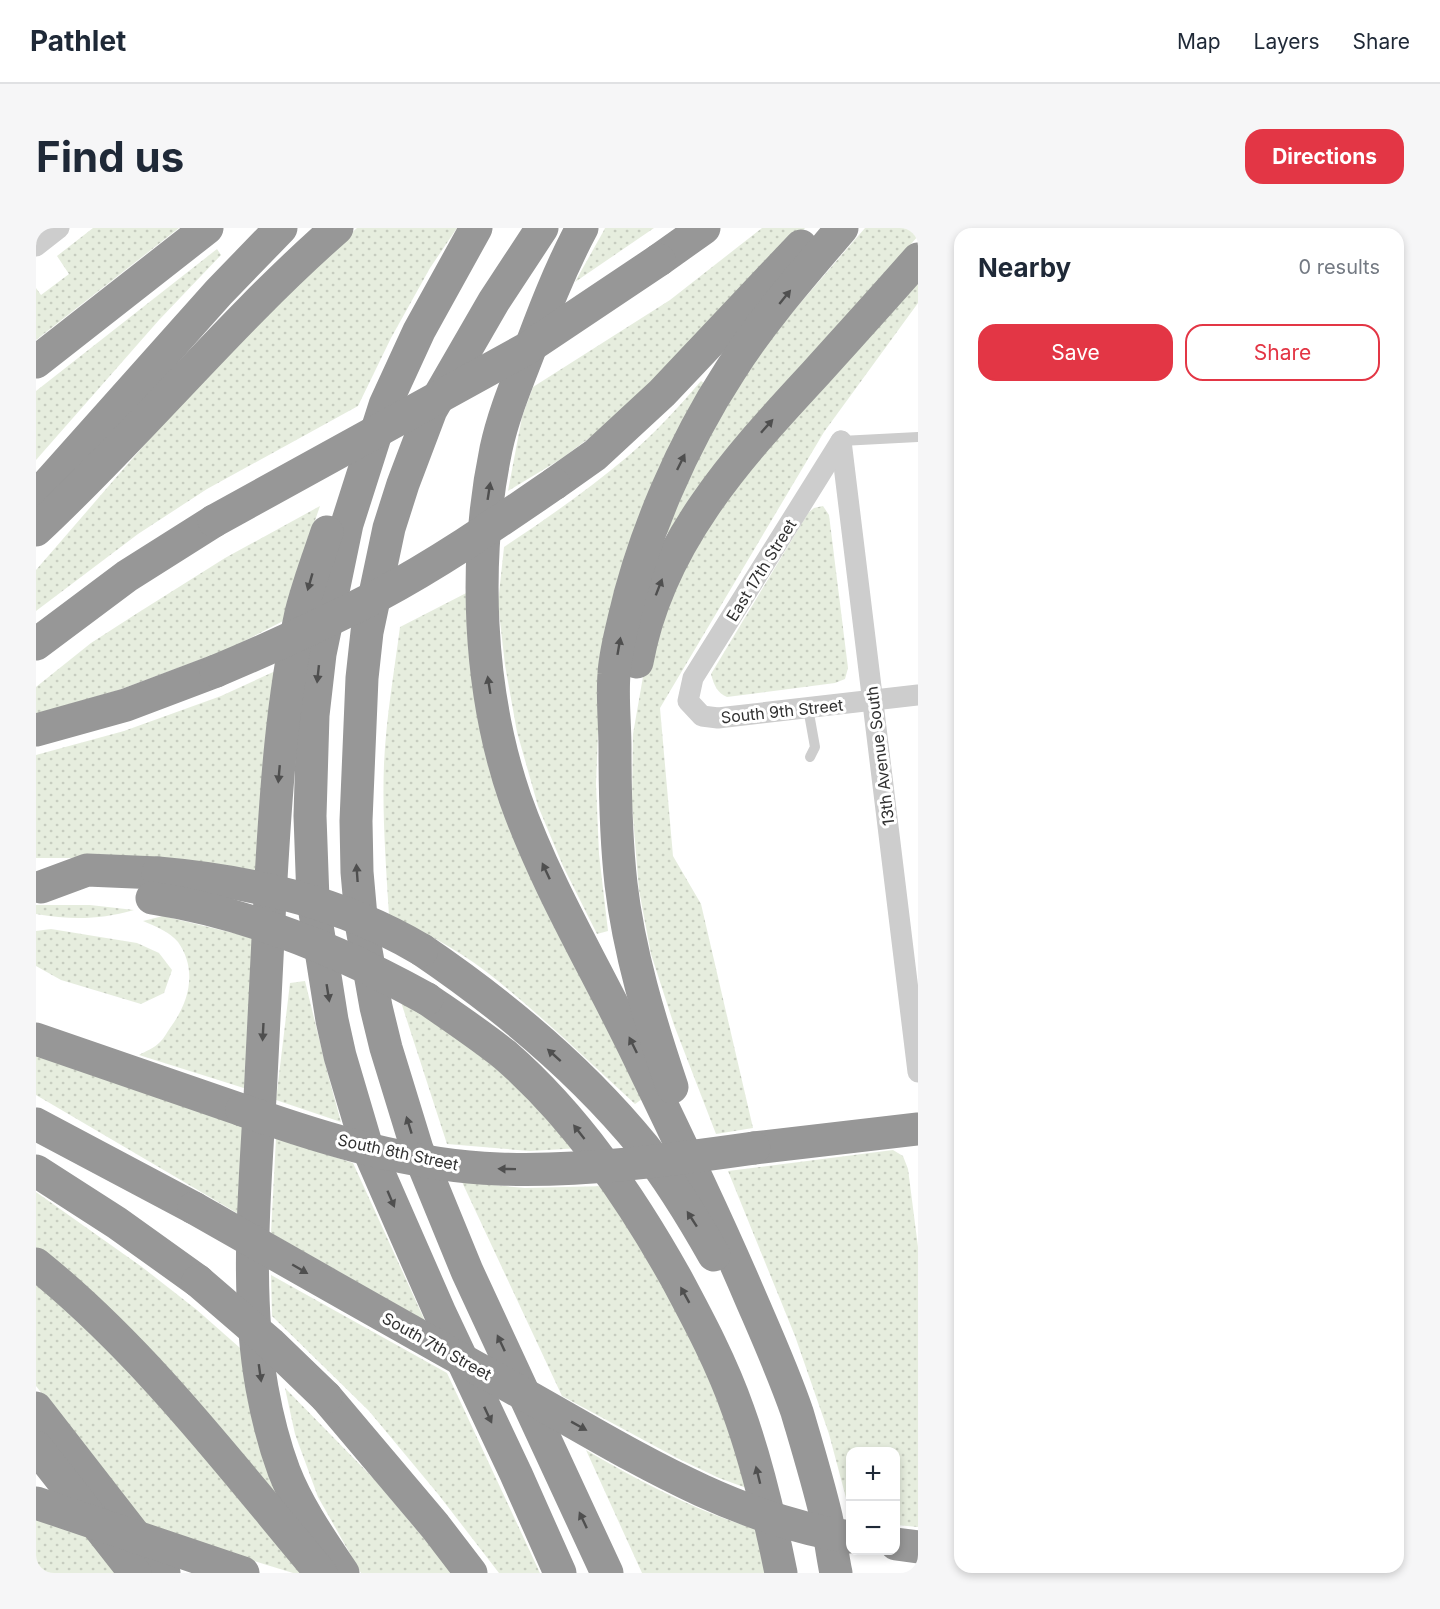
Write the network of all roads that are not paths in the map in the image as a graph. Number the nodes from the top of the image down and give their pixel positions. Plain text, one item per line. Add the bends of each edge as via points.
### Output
1 (59, 228) edge
2 (207, 228) edge
3 (281, 228) edge
4 (337, 228) edge
5 (476, 228) edge
6 (542, 228) edge
7 (582, 228) edge
8 (695, 228) edge
9 (704, 228) edge
10 (818, 228) edge
11 (842, 228) edge
12 (36, 246) edge
13 (918, 259) edge
14 (659, 260) junction
15 (436, 300) junction
16 (36, 362) edge
17 (918, 437) edge
18 (841, 441) junction
19 (36, 496) edge
20 (36, 530) edge
21 (37, 643) edge
22 (918, 695) edge
23 (688, 701) joint
24 (873, 701) junction
25 (808, 708) junction
26 (36, 730) edge
27 (810, 758) dead end
28 (615, 788) junction
29 (155, 885) junction
30 (38, 887) edge
31 (36, 1039) edge
32 (918, 1072) edge
33 (36, 1124) edge
34 (918, 1129) edge
35 (36, 1172) edge
36 (713, 1211) junction
37 (36, 1264) edge
38 (768, 1340) junction
39 (36, 1408) edge
40 (36, 1447) edge
41 (36, 1503) edge
42 (846, 1536) edge
43 (900, 1545) edge
44 (918, 1547) edge
45 (135, 1573) edge
46 (164, 1573) edge
47 (243, 1573) edge
48 (321, 1573) edge
49 (343, 1573) edge
50 (471, 1573) edge
51 (560, 1573) edge
52 (607, 1573) edge
53 (781, 1573) edge
54 (836, 1573) edge

1 - 12 street
2 - 16 highway
3 - 19 highway
4 - 20 highway via 248,312
5 - 15 highway
52 -> 6 highway via 467,1271 417,1149 376,1007 357,872 362,678 367,632 389,528 431,410
36 -> 7 highway via 526,826 507,768 487,673 484,541 497,446 506,411 547,303
8 - 14 highway
9 - 14 highway
10 - 26 highway, bridge via 662,393 595,455 468,541 378,595 262,652 126,705
28 -> 11 highway via 614,674 645,543 688,446 729,371
28 -> 13 highway via 646,626 663,577 696,516 738,460
14 - 21 highway, bridge via 526,349 214,521 127,576
15 -> 49 highway via 405,345 378,403 311,577 287,693 275,816 252,1300 262,1386 284,1471
15 -> 51 highway via 386,405 358,486 333,588 313,715 313,900 332,1020 366,1144
17 - 18 lane
18 - 23 street, East 17th Street via 693,678
18 - 24 street, 13th Avenue South
22 - 24 street, South 9th Street
23 - 25 street, South 9th Street via 702,716 718,718
24 - 25 street, South 9th Street
24 - 32 street, 13th Avenue South
25 - 27 lane via 815,747
28 - 36 highway via 621,883 642,987
29 - 30 highway via 125,894
38 -> 29 highway, bridge via 645,1149 587,1086 470,984 422,950 376,925 299,897 230,881
53 -> 29 highway, bridge via 738,1409 705,1334 654,1238 589,1145 550,1100 503,1054 427,999 294,935
34 -> 31 highway, South 8th Street, bridge via 659,1162 580,1168 473,1167 402,1156 308,1132
33 -> 42 highway, South 7th Street, bridge via 194,1208 674,1478 738,1506
35 - 50 highway, bridge via 198,1281 270,1343 326,1397
36 - 38 highway
37 - 48 highway via 112,1332 161,1384
38 - 54 highway via 806,1444
39 - 46 highway
40 - 45 highway
41 - 47 highway, bridge
43 - 44 highway

